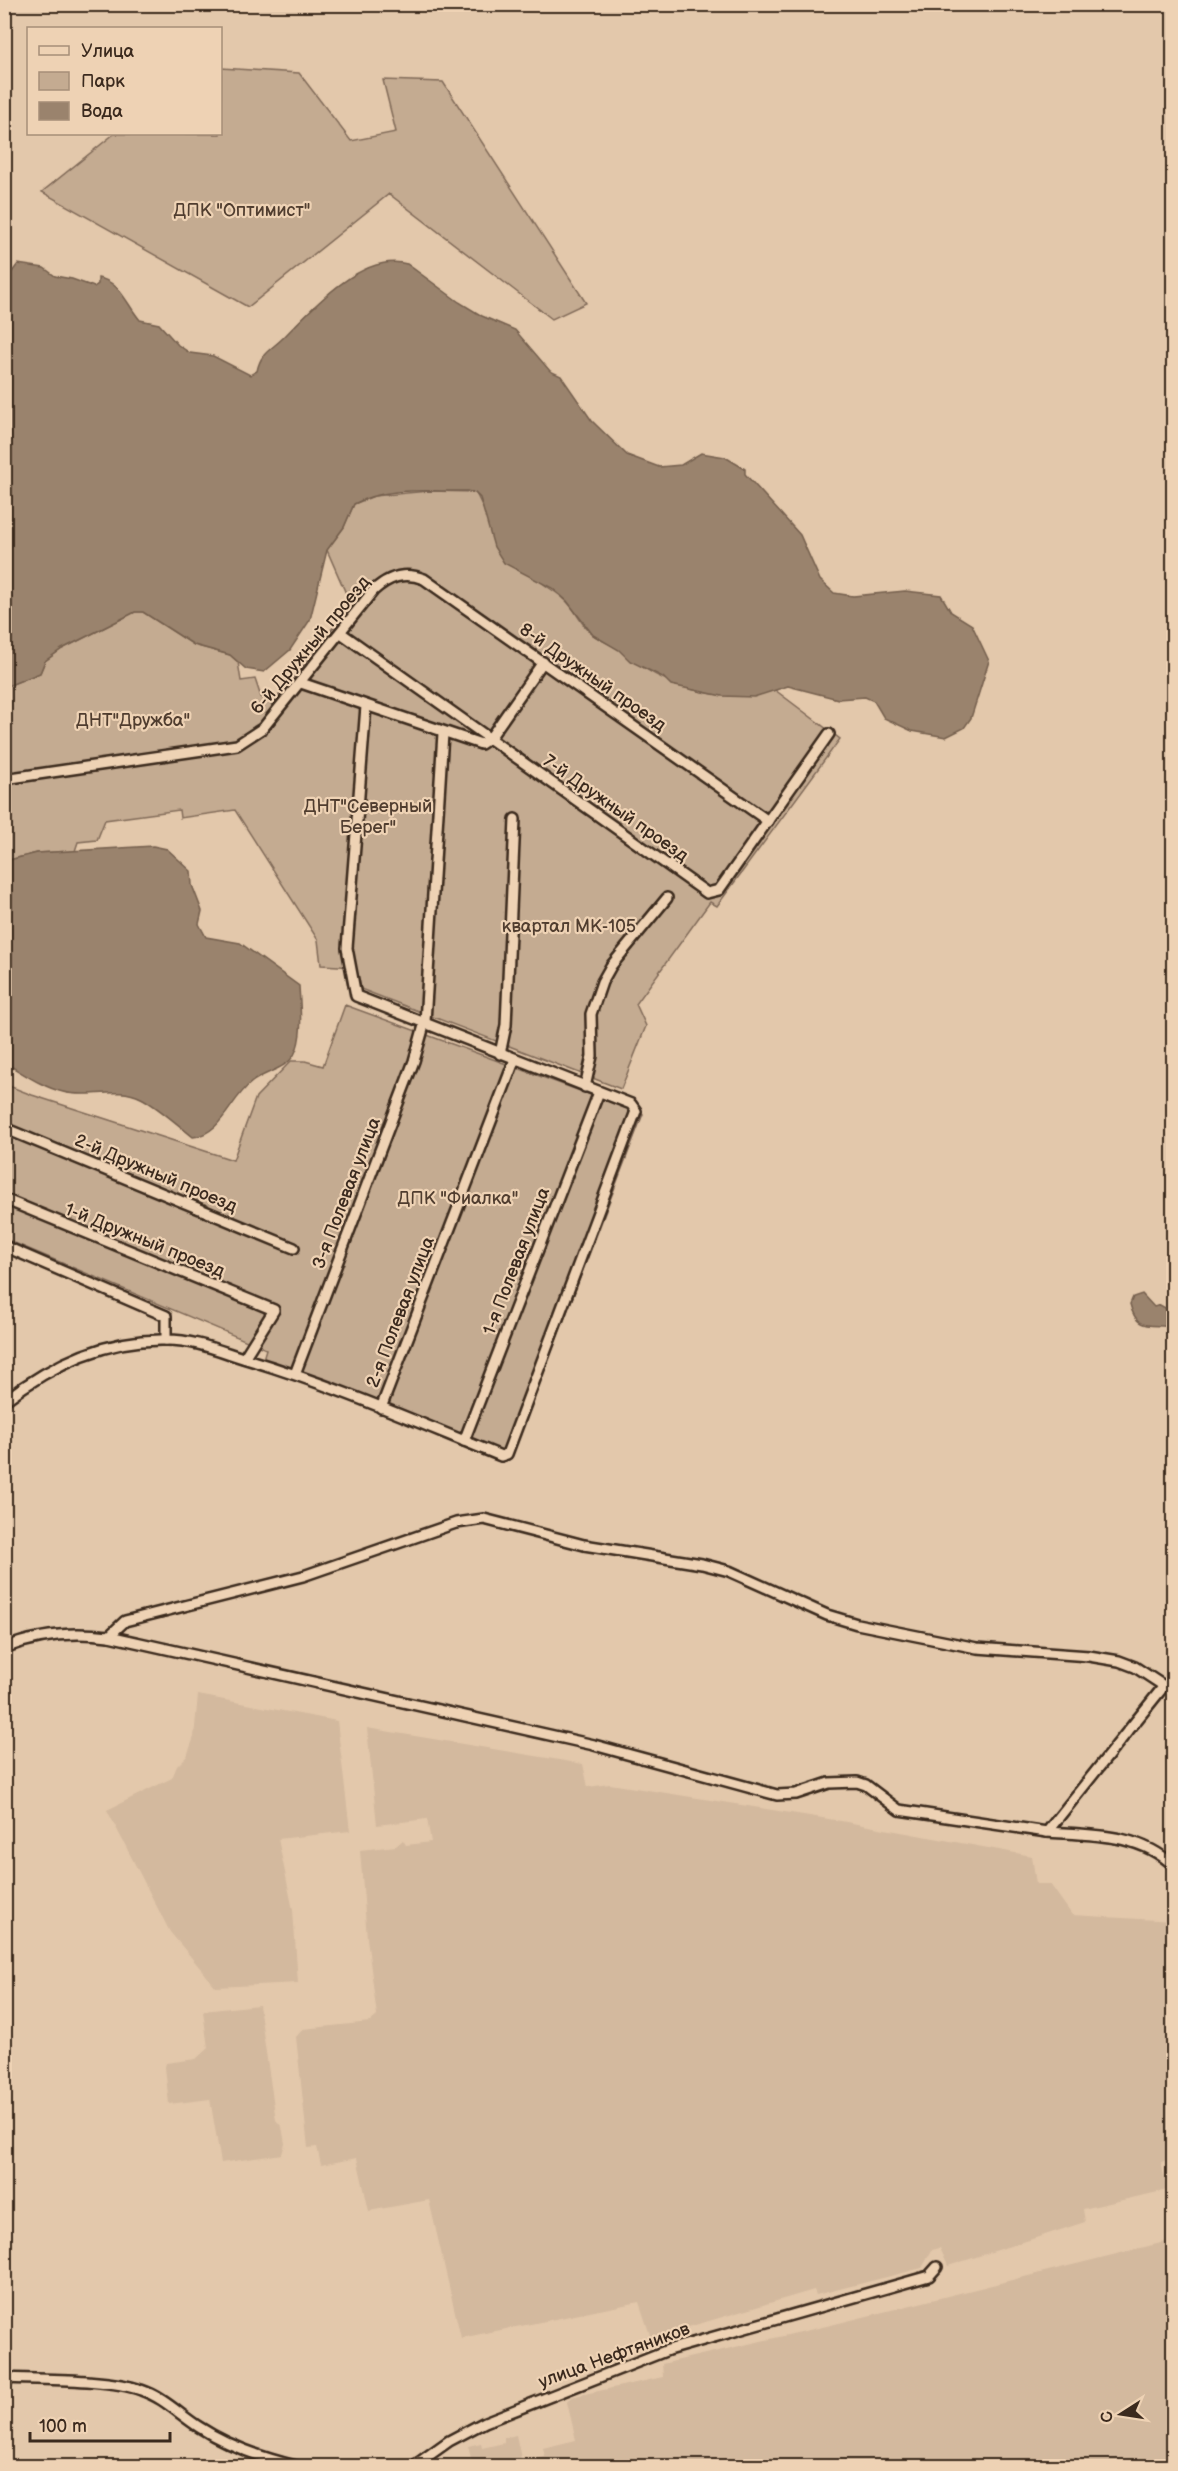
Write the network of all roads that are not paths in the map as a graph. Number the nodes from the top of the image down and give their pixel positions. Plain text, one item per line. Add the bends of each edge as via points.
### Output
1 (395, 577) joint
2 (341, 633) junction
3 (543, 663) junction
4 (301, 683) junction
5 (366, 705) junction
6 (443, 733) junction
7 (829, 734) dead end
8 (490, 738) junction
9 (4, 779) edge
10 (515, 819) dead end
11 (768, 820) junction
12 (667, 898) dead end
13 (425, 1022) junction
14 (501, 1054) junction
15 (515, 1059) junction
16 (585, 1087) junction
17 (599, 1092) junction
18 (4, 1128) edge
19 (4, 1199) edge
20 (4, 1246) edge
21 (294, 1248) dead end
22 (166, 1340) junction
23 (244, 1358) junction
24 (295, 1374) junction
25 (4, 1401) edge
26 (381, 1408) junction
27 (464, 1441) junction
28 (110, 1636) junction
29 (4, 1648) edge
30 (1169, 1687) edge
31 (1047, 1832) junction
32 (1173, 1866) edge
33 (937, 2267) dead end
34 (4, 2378) edge
35 (296, 2466) edge
36 (414, 2466) edge

1 - 2 street, 6-й Дружный проезд via 373,591
1 - 3 street, 8-й Дружный проезд via 413,574 424,579
2 - 4 street, 6-й Дружный проезд
2 - 8 street, 7-й Дружный проезд
3 - 8 street
3 - 11 street, 8-й Дружный проезд
4 - 5 street
4 - 9 street, 6-й Дружный проезд via 256,735 237,745
5 - 6 street
5 - 13 street via 347,948 356,996
6 - 8 street via 476,744
6 - 13 street, 3-я Полевая улица
7 - 11 street, 7-й Дружный проезд
8 - 11 street, 7-й Дружный проезд via 707,893 719,890
10 - 14 street via 506,1025
12 - 16 street via 602,982 591,1014 592,1056
13 - 14 street
13 - 24 street, 3-я Полевая улица
14 - 15 street
15 - 16 street
15 - 26 street, 2-я Полевая улица
16 - 17 street
17 - 27 street, 1-я Полевая улица
17 - 27 street via 631,1104 636,1117 507,1454 501,1456
18 - 21 street, 2-й Дружный проезд
19 - 23 street, 1-й Дружный проезд via 274,1310
20 - 22 street via 166,1316
22 - 23 street via 200,1344
22 - 25 street via 129,1343 74,1357
23 - 24 street
24 - 26 street
26 - 27 street
28 - 29 street via 66,1633 34,1637
28 - 30 street via 125,1621 303,1576 456,1523 484,1519 584,1545 729,1571 827,1615 857,1624 976,1648 1119,1661
28 - 31 street via 594,1745 777,1796 829,1783 857,1782 899,1810
30 - 31 street
31 - 32 street via 1130,1841 1148,1846
33 - 36 street, улица Нефтяников via 929,2276 668,2350 485,2422
34 - 35 street via 119,2384 139,2389 211,2435

